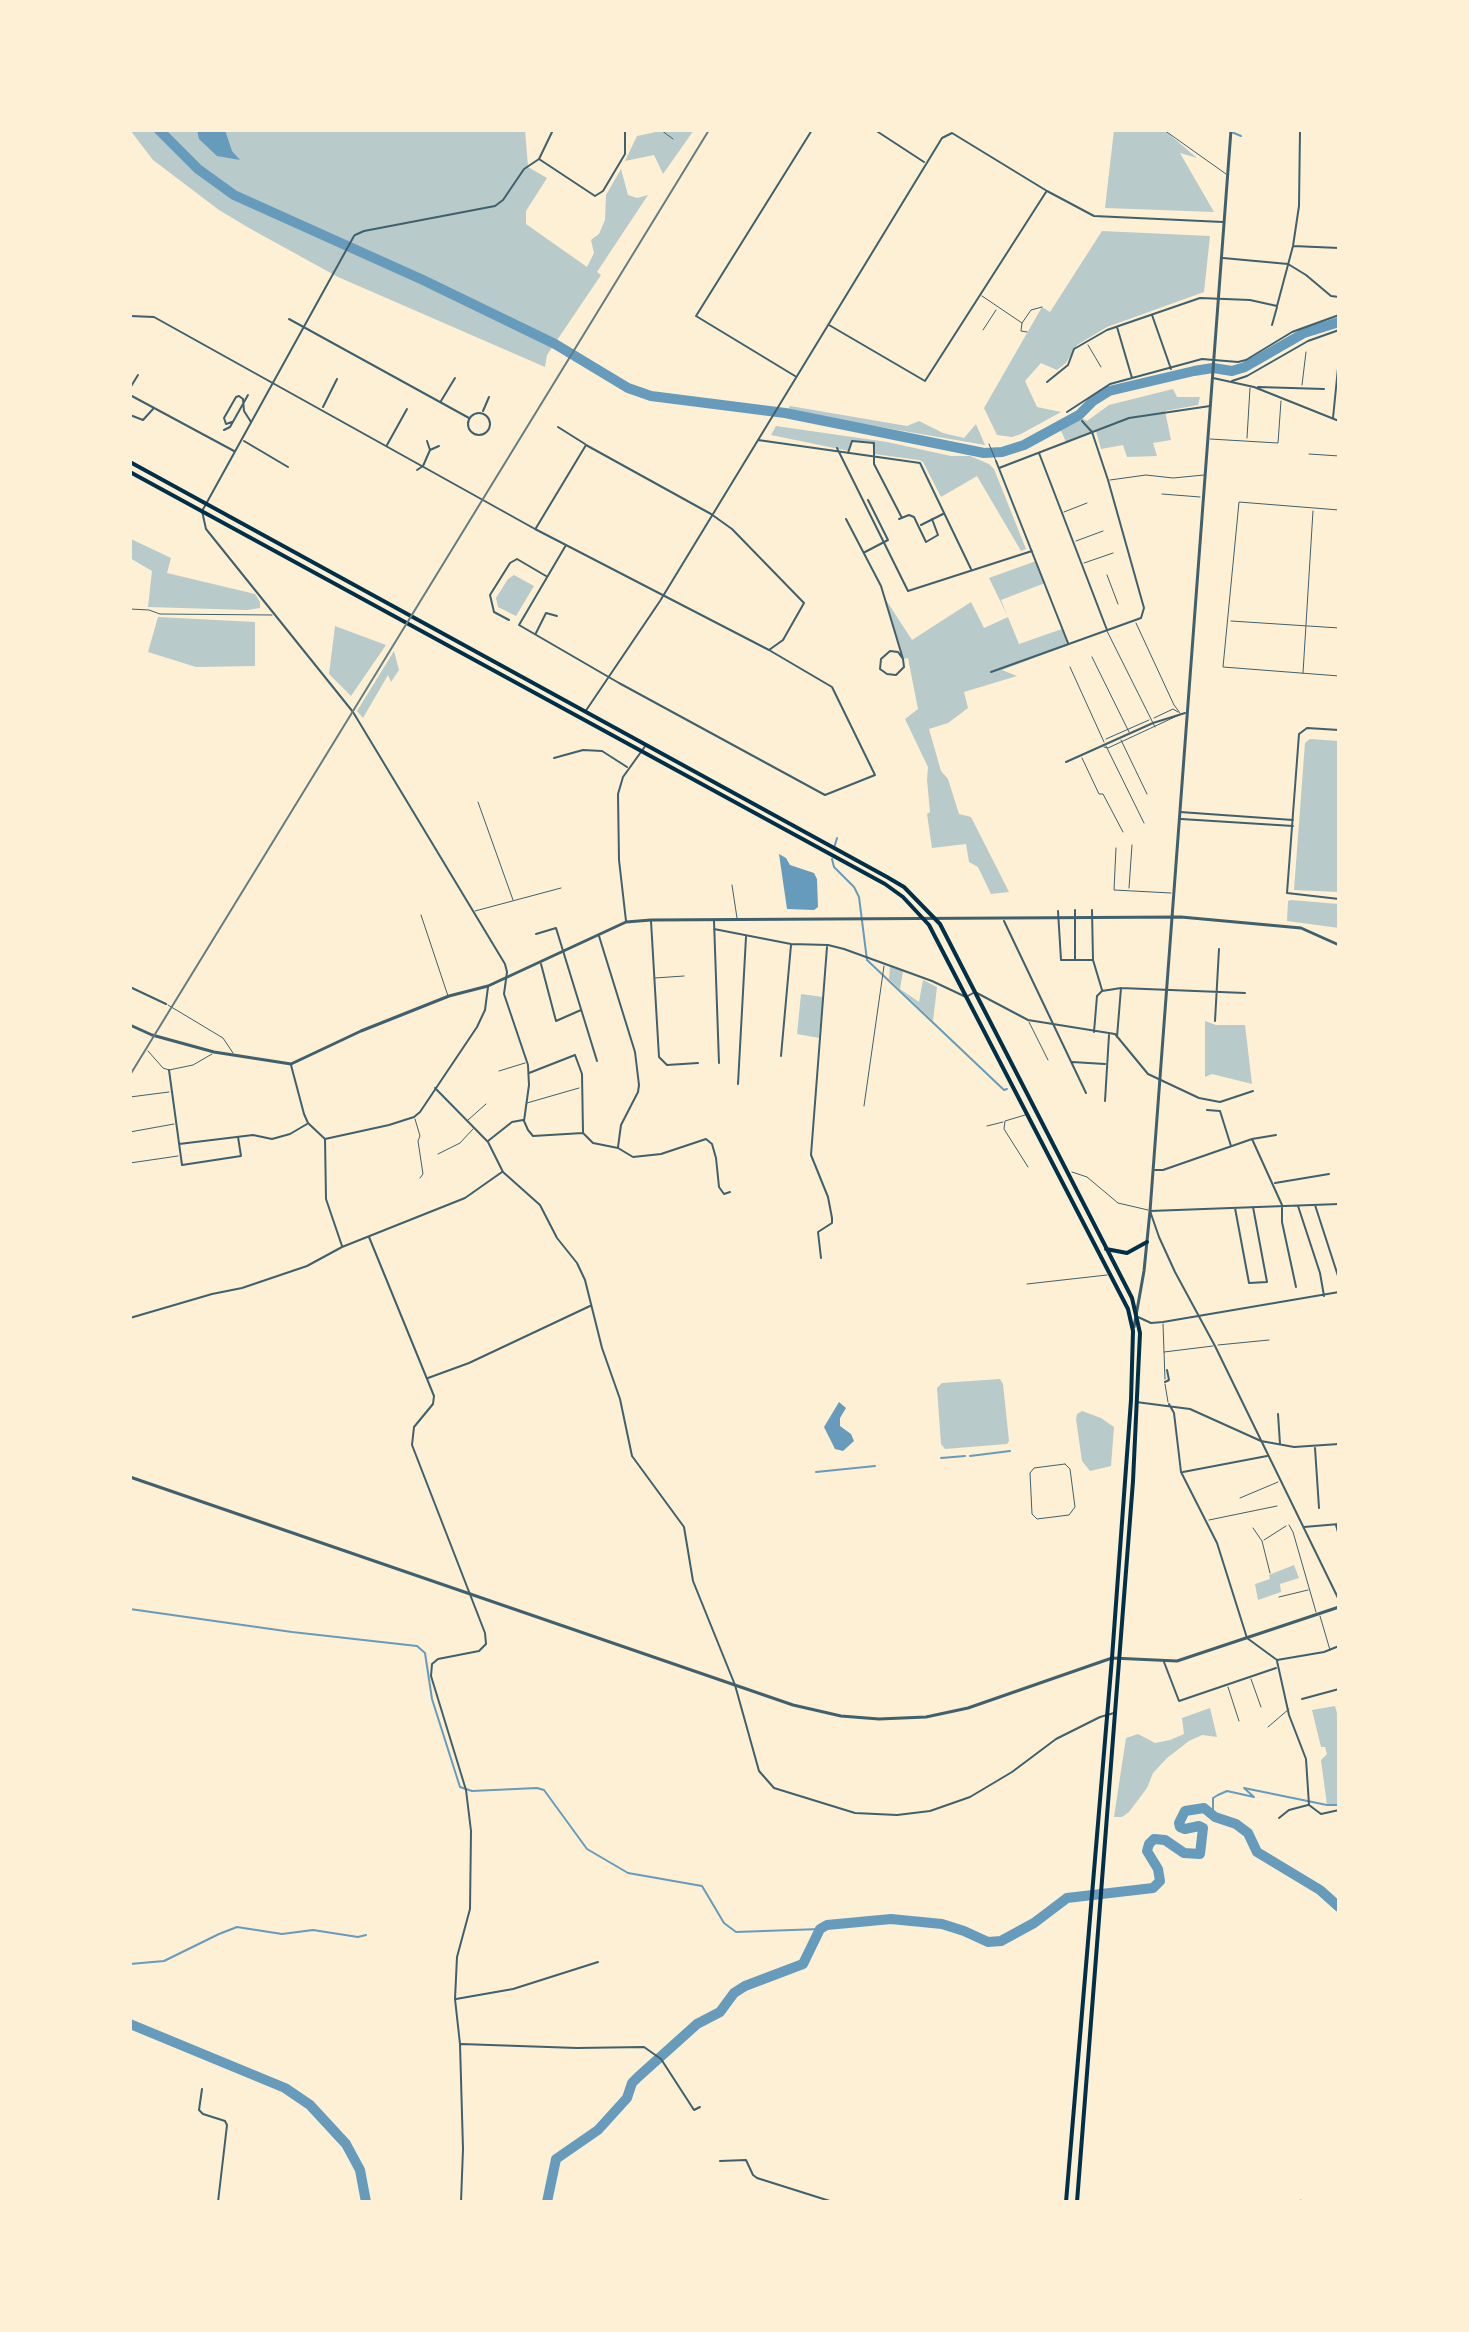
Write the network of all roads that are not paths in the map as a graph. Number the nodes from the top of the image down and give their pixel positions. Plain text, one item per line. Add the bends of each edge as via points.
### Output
1 (553, 130) edge
2 (625, 130) edge
3 (661, 130) edge
4 (812, 130) edge
5 (875, 130) edge
6 (1164, 130) edge
7 (1231, 130) edge
8 (1290, 130) edge
9 (1300, 130) edge
10 (1311, 130) edge
11 (673, 139) dead end
12 (539, 159) junction
13 (925, 163) junction
14 (1228, 176) junction
15 (1047, 191) junction
16 (1225, 222) junction
17 (1293, 246) junction
18 (1339, 248) edge
19 (1222, 258) junction
20 (1288, 264) junction
21 (980, 295) junction
22 (1218, 297) junction
23 (1339, 297) edge
24 (1277, 306) junction
25 (997, 307) junction
26 (1042, 307) dead end
27 (1152, 314) junction
28 (1339, 315) edge
29 (130, 316) edge
30 (289, 319) dead end
31 (1022, 323) junction
32 (829, 325) junction
33 (1272, 325) dead end
34 (303, 326) junction
35 (1117, 326) junction
36 (983, 330) dead end
37 (1339, 330) edge
38 (1027, 332) dead end
39 (1086, 342) junction
40 (1306, 352) dead end
41 (1339, 358) edge
42 (1214, 359) junction
43 (1101, 367) dead end
44 (1171, 369) junction
45 (138, 375) dead end
46 (796, 377) junction
47 (1212, 377) junction
48 (455, 378) dead end
49 (1132, 378) junction
50 (337, 379) dead end
51 (274, 381) junction
52 (1227, 381) junction
53 (1047, 382) dead end
54 (1252, 386) junction
55 (130, 388) edge
56 (1302, 388) junction
57 (1324, 389) dead end
58 (130, 395) edge
59 (248, 395) dead end
60 (489, 397) dead end
61 (1281, 397) junction
62 (440, 402) junction
63 (243, 403) junction
64 (1210, 406) junction
65 (154, 408) junction
66 (322, 409) junction
67 (407, 409) dead end
68 (1067, 412) dead end
69 (482, 413) junction
70 (130, 415) edge
71 (469, 418) junction
72 (1333, 419) junction
73 (1082, 421) dead end
74 (1339, 421) edge
75 (232, 422) junction
76 (251, 423) junction
77 (558, 427) dead end
78 (224, 430) dead end
79 (1092, 432) junction
80 (1207, 438) junction
81 (242, 439) junction
82 (756, 440) junction
83 (427, 441) dead end
84 (1247, 441) junction
85 (989, 444) dead end
86 (387, 445) junction
87 (586, 445) junction
88 (439, 446) dead end
89 (837, 448) dead end
90 (430, 450) junction
91 (236, 452) junction
92 (839, 453) junction
93 (1039, 453) junction
94 (848, 454) junction
95 (1309, 454) dead end
96 (1339, 456) edge
97 (873, 457) junction
98 (996, 461) joint
99 (130, 462) edge
100 (423, 466) junction
101 (288, 467) dead end
102 (999, 468) junction
103 (417, 470) dead end
104 (130, 472) edge
105 (1204, 475) junction
106 (1108, 480) junction
107 (1162, 494) dead end
108 (1202, 497) junction
109 (868, 500) dead end
110 (1087, 503) dead end
111 (206, 504) junction
112 (1313, 508) junction
113 (1339, 510) edge
114 (202, 511) junction
115 (945, 513) junction
116 (1061, 513) junction
117 (711, 514) junction
118 (846, 519) dead end
119 (932, 519) junction
120 (918, 526) junction
121 (535, 529) junction
122 (1103, 531) dead end
123 (883, 542) junction
124 (1074, 542) junction
125 (566, 545) junction
126 (1032, 551) junction
127 (864, 553) junction
128 (1113, 553) dead end
129 (1082, 564) junction
130 (972, 570) junction
131 (1107, 575) dead end
132 (547, 577) junction
133 (662, 597) junction
134 (1118, 604) dead end
135 (130, 609) edge
136 (274, 615) junction
137 (557, 616) dead end
138 (509, 620) dead end
139 (1134, 621) junction
140 (1228, 621) junction
141 (1306, 625) junction
142 (1339, 628) edge
143 (1107, 631) junction
144 (535, 634) junction
145 (1069, 645) junction
146 (769, 650) junction
147 (1092, 657) dead end
148 (903, 659) junction
149 (1070, 667) dead end
150 (991, 672) dead end
151 (1303, 673) junction
152 (608, 676) junction
153 (1339, 676) edge
154 (585, 712) junction
155 (1180, 713) junction
156 (1186, 713) junction
157 (581, 719) junction
158 (1151, 719) junction
159 (1154, 725) junction
160 (1128, 729) junction
161 (1339, 730) edge
162 (1118, 734) junction
163 (1131, 736) junction
164 (1103, 740) junction
165 (1121, 740) junction
166 (646, 745) junction
167 (1101, 746) junction
168 (1107, 746) junction
169 (642, 751) junction
170 (1081, 755) junction
171 (554, 758) dead end
172 (1066, 762) dead end
173 (628, 767) junction
174 (1147, 794) dead end
175 (478, 802) dead end
176 (1180, 812) junction
177 (1180, 819) junction
178 (1294, 820) junction
179 (1144, 823) dead end
180 (1293, 826) junction
181 (1123, 832) dead end
182 (1132, 845) dead end
183 (1116, 848) dead end
184 (732, 885) dead end
185 (561, 888) dead end
186 (1129, 891) junction
187 (1174, 893) junction
188 (1339, 899) edge
189 (513, 900) junction
190 (1075, 910) dead end
191 (1092, 910) dead end
192 (473, 912) junction
193 (1058, 913) junction
194 (421, 915) dead end
195 (1076, 916) junction
196 (1093, 916) junction
197 (1003, 917) junction
198 (1172, 917) junction
199 (924, 919) junction
200 (935, 919) junction
201 (651, 920) junction
202 (714, 920) junction
203 (737, 920) junction
204 (626, 922) junction
205 (714, 929) junction
206 (536, 934) dead end
207 (598, 934) junction
208 (746, 935) junction
209 (791, 944) junction
210 (828, 945) junction
211 (1339, 945) edge
212 (1219, 949) dead end
213 (563, 952) junction
214 (1075, 960) junction
215 (1093, 960) junction
216 (540, 963) junction
217 (884, 963) junction
218 (684, 976) dead end
219 (506, 978) junction
220 (654, 978) junction
221 (488, 986) junction
222 (130, 987) edge
223 (1121, 988) junction
224 (1167, 990) junction
225 (1102, 991) junction
226 (975, 992) junction
227 (1216, 992) junction
228 (1245, 993) dead end
229 (449, 996) junction
230 (966, 997) junction
231 (166, 1004) joint
232 (581, 1010) junction
233 (1028, 1020) junction
234 (1215, 1021) dead end
235 (130, 1025) edge
236 (1055, 1026) junction
237 (1094, 1032) junction
238 (1109, 1033) junction
239 (1117, 1038) junction
240 (148, 1051) dead end
241 (214, 1052) junction
242 (235, 1055) junction
243 (781, 1056) dead end
244 (1048, 1060) dead end
245 (597, 1061) dead end
246 (527, 1062) junction
247 (1072, 1062) junction
248 (698, 1063) dead end
249 (719, 1063) dead end
250 (291, 1064) junction
251 (1106, 1064) junction
252 (169, 1070) junction
253 (499, 1071) dead end
254 (529, 1073) junction
255 (1160, 1082) junction
256 (738, 1084) dead end
257 (581, 1087) junction
258 (435, 1088) junction
259 (1253, 1091) dead end
260 (172, 1092) junction
261 (1086, 1093) dead end
262 (130, 1097) edge
263 (1105, 1101) dead end
264 (527, 1103) junction
265 (486, 1104) dead end
266 (864, 1106) dead end
267 (1207, 1110) dead end
268 (1028, 1114) junction
269 (414, 1117) junction
270 (468, 1120) junction
271 (524, 1121) junction
272 (1005, 1121) junction
273 (176, 1123) junction
274 (308, 1123) junction
275 (987, 1126) dead end
276 (474, 1127) junction
277 (130, 1132) edge
278 (583, 1133) junction
279 (1276, 1135) dead end
280 (238, 1137) junction
281 (325, 1139) junction
282 (1252, 1139) junction
283 (488, 1142) junction
284 (179, 1144) junction
285 (1231, 1146) junction
286 (618, 1148) junction
287 (438, 1154) dead end
288 (180, 1155) junction
289 (130, 1163) edge
290 (1028, 1167) dead end
291 (1153, 1171) junction
292 (503, 1172) junction
293 (1067, 1174) junction
294 (1329, 1174) dead end
295 (1060, 1176) junction
296 (420, 1178) dead end
297 (1272, 1183) junction
298 (730, 1192) dead end
299 (1315, 1204) junction
300 (1339, 1204) edge
301 (1282, 1205) junction
302 (1298, 1205) junction
303 (1253, 1206) junction
304 (1235, 1207) junction
305 (1150, 1211) junction
306 (369, 1237) junction
307 (1147, 1242) junction
308 (342, 1247) junction
309 (1106, 1249) junction
310 (821, 1258) dead end
311 (1109, 1274) junction
312 (1339, 1279) edge
313 (1027, 1284) dead end
314 (1296, 1287) dead end
315 (1339, 1292) edge
316 (1324, 1296) junction
317 (591, 1306) junction
318 (1199, 1315) junction
319 (1137, 1317) junction
320 (130, 1318) edge
321 (1163, 1322) junction
322 (1133, 1331) junction
323 (1269, 1340) dead end
324 (1215, 1346) junction
325 (1164, 1352) junction
326 (1167, 1370) dead end
327 (427, 1379) junction
328 (1165, 1382) junction
329 (1131, 1400) junction
330 (1137, 1402) junction
331 (1169, 1404) junction
332 (1278, 1414) dead end
333 (1261, 1441) junction
334 (1280, 1444) junction
335 (1339, 1444) edge
336 (1315, 1447) junction
337 (1268, 1456) junction
338 (1181, 1472) junction
339 (130, 1477) edge
340 (1281, 1481) junction
341 (1240, 1498) dead end
342 (1074, 1503) joint
343 (1277, 1506) dead end
344 (1319, 1508) dead end
345 (1206, 1520) junction
346 (1337, 1524) edge
347 (1303, 1527) junction
348 (1253, 1528) dead end
349 (1339, 1536) edge
350 (1262, 1541) junction
351 (1270, 1573) dead end
352 (1310, 1589) junction
353 (469, 1593) junction
354 (1279, 1597) dead end
355 (1339, 1600) edge
356 (1339, 1607) edge
357 (1318, 1614) junction
358 (1247, 1638) junction
359 (1339, 1646) edge
360 (1330, 1650) junction
361 (1112, 1658) junction
362 (1120, 1659) junction
363 (1277, 1660) junction
364 (1164, 1662) junction
365 (1277, 1668) junction
366 (1251, 1677) junction
367 (1228, 1684) junction
368 (735, 1685) junction
369 (1339, 1689) edge
370 (1302, 1699) dead end
371 (1261, 1707) dead end
372 (1289, 1709) junction
373 (1115, 1713) junction
374 (1107, 1714) junction
375 (1239, 1721) dead end
376 (1268, 1727) dead end
377 (1309, 1805) junction
378 (1339, 1810) edge
379 (1279, 1818) dead end
380 (598, 1962) dead end
381 (455, 1999) junction
382 (460, 2044) junction
383 (202, 2089) dead end
384 (700, 2107) dead end
385 (720, 2161) dead end
386 (218, 2202) edge
387 (461, 2202) edge
388 (833, 2202) edge
389 (1066, 2202) edge
390 (1077, 2202) edge

1 - 12 street
2 - 12 street via 625,154 599,195
3 - 11 lane
4 - 46 street via 696,316
5 - 13 street
6 - 14 lane
7 - 14 street
8 - 9 street
9 - 10 street
9 - 17 street
12 - 34 street via 523,170 495,206 361,231
13 - 15 street via 942,138 952,133
13 - 32 street
14 - 16 street
15 - 16 street via 1094,216
15 - 21 street
16 - 19 street
17 - 18 street
17 - 20 street
19 - 20 street
19 - 22 street
20 - 23 street
20 - 24 street
21 - 25 lane
21 - 32 street via 925,381
22 - 24 street
22 - 27 street
22 - 42 street
24 - 33 street
25 - 31 lane
25 - 36 lane
26 - 31 lane via 1031,310
27 - 35 street
27 - 44 street
28 - 42 street via 1292,332 1246,360
29 - 51 street via 154,317
30 - 34 street
31 - 38 lane via 1021,331
32 - 46 street
34 - 51 street
34 - 62 street
35 - 39 street
35 - 49 street
37 - 52 street
39 - 43 lane
39 - 53 street
40 - 56 lane
41 - 72 street
42 - 44 street
42 - 47 street
44 - 49 street
45 - 55 street
46 - 82 street
47 - 52 street
47 - 64 street
48 - 62 street
49 - 68 street via 1110,384
50 - 66 street
51 - 66 street
51 - 76 street
52 - 54 street
54 - 56 street
54 - 61 street
54 - 84 lane
56 - 57 street
58 - 65 street
59 - 63 street
60 - 69 street
61 - 72 street
61 - 84 lane via 1278,443
62 - 71 street
63 - 75 street
63 - 75 street via 236,397 224,420
63 - 76 street
64 - 79 street via 1129,418
64 - 80 street
65 - 70 street via 143,420
65 - 91 street
66 - 86 street
67 - 86 street
69 - 71 street
69 - 71 street via 490,424 484,433 471,431
72 - 74 street
73 - 79 street
75 - 78 street
76 - 81 street
77 - 87 street
79 - 93 street
79 - 106 street
80 - 84 lane
80 - 105 street
81 - 91 street
81 - 101 street
82 - 92 street
82 - 117 street
83 - 90 street
85 - 98 lane
86 - 100 street
87 - 117 street
87 - 121 street
88 - 90 street
89 - 92 street
90 - 100 street
91 - 111 street
92 - 94 street
92 - 123 street
93 - 102 street
93 - 116 street
94 - 97 street
94 - 97 street via 850,443 858,440 874,443
95 - 96 lane
97 - 115 street via 920,463
97 - 120 street via 901,519 912,515
98 - 102 street
99 - 111 main road
100 - 103 street
100 - 121 street
102 - 126 street
104 - 114 main road
105 - 106 lane
105 - 108 street
106 - 139 street via 1144,608
107 - 108 lane
108 - 156 street
109 - 123 street via 888,540
110 - 116 lane
111 - 114 street
111 - 154 main road
112 - 113 lane
112 - 140 lane via 1239,502
112 - 141 lane
114 - 136 street via 206,529
114 - 157 main road
115 - 119 street
115 - 130 street
116 - 124 street
117 - 133 street
117 - 146 street via 804,603 783,640
118 - 127 street
119 - 120 street
119 - 120 street via 938,535 930,541 924,540
121 - 125 street
122 - 124 lane
123 - 127 street
123 - 130 street via 908,591
124 - 129 street
125 - 132 street
125 - 133 street
126 - 130 street
126 - 145 street
127 - 148 street via 881,586
128 - 129 lane
129 - 143 street
131 - 134 lane
132 - 138 street via 517,559 510,563 490,595 494,612
132 - 144 street via 519,625
133 - 146 street
133 - 152 street
135 - 136 lane
136 - 192 street via 353,712
137 - 144 street via 546,613
139 - 143 street
139 - 155 lane
140 - 141 lane
140 - 151 lane via 1223,667
141 - 142 lane
141 - 151 lane
143 - 145 street
143 - 158 lane
144 - 152 street
145 - 150 street
146 - 152 street via 832,687 875,775 825,795
147 - 160 lane
148 - 148 street via 904,667 896,675 880,669 890,651
149 - 164 lane
151 - 153 lane
152 - 154 street
154 - 157 street
154 - 166 main road
155 - 156 street
155 - 158 lane via 1173,709
155 - 159 street
156 - 176 street
157 - 169 main road
158 - 159 lane
158 - 160 lane
159 - 163 street
160 - 162 lane
160 - 163 lane
161 - 178 street via 1300,731
162 - 164 lane
162 - 165 lane
163 - 165 street
164 - 167 lane
164 - 168 lane
165 - 168 street
165 - 174 lane
166 - 169 street
166 - 200 main road via 904,887
167 - 168 street
167 - 170 street
168 - 179 lane
169 - 173 street
169 - 199 main road via 885,884
170 - 172 street
170 - 181 lane
171 - 173 street via 602,751
173 - 204 street via 618,806
175 - 189 lane
176 - 177 street
176 - 178 street
177 - 180 street
177 - 187 street
178 - 180 street
180 - 188 street via 1287,893
182 - 186 lane
183 - 186 lane via 1114,890
184 - 203 lane
185 - 189 lane
186 - 187 lane
187 - 198 street
189 - 192 lane
190 - 195 street
191 - 196 street
192 - 219 street via 505,964
193 - 195 street
193 - 197 street
193 - 214 street via 1061,960
194 - 229 lane
195 - 196 street
195 - 214 street
196 - 198 street
196 - 215 street
197 - 200 street
197 - 236 street
198 - 211 street via 1292,926
198 - 224 street
199 - 200 street
199 - 203 street
199 - 230 main road
200 - 226 main road
201 - 202 street
201 - 204 street
201 - 220 street
202 - 203 street
202 - 205 street
204 - 207 street
205 - 208 street
205 - 249 street
206 - 213 street via 556,928
207 - 213 street
207 - 286 street via 635,1052 639,1085 621,1125
208 - 209 street
208 - 256 street
209 - 210 street
209 - 243 street
210 - 217 street
210 - 310 street via 811,1155 832,1218 818,1232
212 - 227 street
213 - 216 street
213 - 232 street
214 - 215 street
215 - 225 street
216 - 219 street
216 - 232 street via 556,1021
217 - 230 street
217 - 266 lane
218 - 220 lane
219 - 221 street
219 - 246 street via 504,994
220 - 248 street via 659,1057 667,1065
221 - 229 street
221 - 258 street via 477,1027
222 - 231 street
223 - 224 street
223 - 225 street
223 - 239 street
224 - 227 street
224 - 255 street
225 - 237 street
226 - 230 street
226 - 233 street
226 - 293 main road
227 - 228 street
227 - 234 street
229 - 250 street
230 - 268 main road
231 - 242 lane via 223,1038
232 - 245 street
233 - 236 street
233 - 244 lane
235 - 241 street
236 - 237 street
236 - 247 street
237 - 238 street
238 - 239 street
238 - 251 street
239 - 255 street
240 - 252 lane
241 - 242 street
241 - 252 lane
242 - 250 street
246 - 253 lane
246 - 254 street
247 - 251 street
247 - 261 street
250 - 274 street
251 - 263 street
252 - 260 street
254 - 257 street via 575,1055
254 - 264 street
255 - 259 street via 1220,1102
255 - 291 street
257 - 264 lane
257 - 278 street
258 - 269 street
258 - 270 street
260 - 262 lane
260 - 273 street
264 - 271 street
265 - 270 lane
267 - 285 street via 1220,1111
268 - 272 lane
268 - 295 main road
269 - 281 street
269 - 296 lane via 420,1136
270 - 276 street
271 - 278 street via 533,1136
271 - 283 street via 512,1122
272 - 275 lane
272 - 290 lane via 1004,1129
273 - 277 lane
273 - 284 street
274 - 280 street via 272,1139
274 - 281 street
276 - 283 street
276 - 287 lane via 460,1143
278 - 286 street via 593,1143
279 - 282 street
280 - 284 street
280 - 288 street via 241,1156 182,1165
281 - 308 street via 326,1199
282 - 285 street
282 - 297 street
283 - 292 street
284 - 288 street
285 - 291 street
286 - 298 street via 633,1157 706,1139 712,1144 721,1191
288 - 289 lane
291 - 305 street
292 - 306 street via 465,1198
292 - 317 street via 540,1205 581,1272
293 - 295 lane
293 - 305 lane via 1087,1177 1118,1203
293 - 309 main road
294 - 297 street
295 - 311 main road
297 - 301 street
299 - 300 street
299 - 302 street
299 - 312 street
301 - 302 street
301 - 303 street
301 - 314 street
302 - 316 street
303 - 304 street
303 - 304 street via 1267,1282 1249,1283
304 - 305 street
305 - 307 street
305 - 318 street
306 - 308 street
306 - 327 street
307 - 309 main road via 1127,1253
307 - 319 street
308 - 320 street via 307,1266 242,1288
309 - 319 main road
311 - 313 lane
311 - 322 main road
315 - 316 street
316 - 318 street
317 - 327 street
317 - 368 street via 632,1456 684,1527 693,1581
318 - 321 street
318 - 324 street
319 - 321 street
319 - 322 street
319 - 330 main road
321 - 325 lane
322 - 329 main road
323 - 324 lane
324 - 325 lane
324 - 333 street
325 - 328 lane
326 - 328 street
327 - 353 street via 434,1401 414,1427 412,1445
328 - 331 lane
329 - 330 street
329 - 361 main road
330 - 331 street
330 - 362 main road
331 - 333 street
331 - 338 street
332 - 334 street
333 - 334 street
333 - 337 street
334 - 336 street
335 - 336 street
336 - 344 street
337 - 338 street
337 - 340 street
338 - 345 street
339 - 353 street
340 - 341 lane
340 - 347 street
342 - 342 lane via 1068,1466 1032,1470 1034,1517 1069,1515
343 - 345 lane
345 - 358 street
346 - 347 street
346 - 349 street
347 - 355 street
348 - 350 lane
350 - 351 lane
350 - 352 lane via 1289,1525
352 - 354 lane
352 - 357 lane
353 - 368 street
353 - 381 street via 486,1644 479,1651 438,1659 431,1676 466,1790 471,1831 470,1909 457,1957
356 - 357 street
357 - 358 street
357 - 360 lane
358 - 363 street
358 - 364 street
359 - 360 street
360 - 363 street
361 - 362 street
361 - 368 street via 968,1708 926,1717 841,1716
361 - 374 main road
362 - 364 street
362 - 373 main road
363 - 365 street
364 - 367 street via 1179,1701
365 - 366 street
365 - 372 street
366 - 367 street
366 - 371 lane
367 - 375 lane
368 - 374 street via 759,1771 774,1788 875,1815 919,1814 970,1797 1056,1739
369 - 370 street
372 - 376 lane
372 - 377 street via 1306,1759
373 - 374 street
373 - 390 main road
374 - 389 main road
377 - 378 street via 1321,1814
377 - 379 street
380 - 381 street via 513,1989
381 - 382 street
382 - 384 street via 644,2047 661,2059 694,2110
382 - 387 street
383 - 386 street via 199,2110 227,2125
385 - 388 street via 746,2160 757,2178

